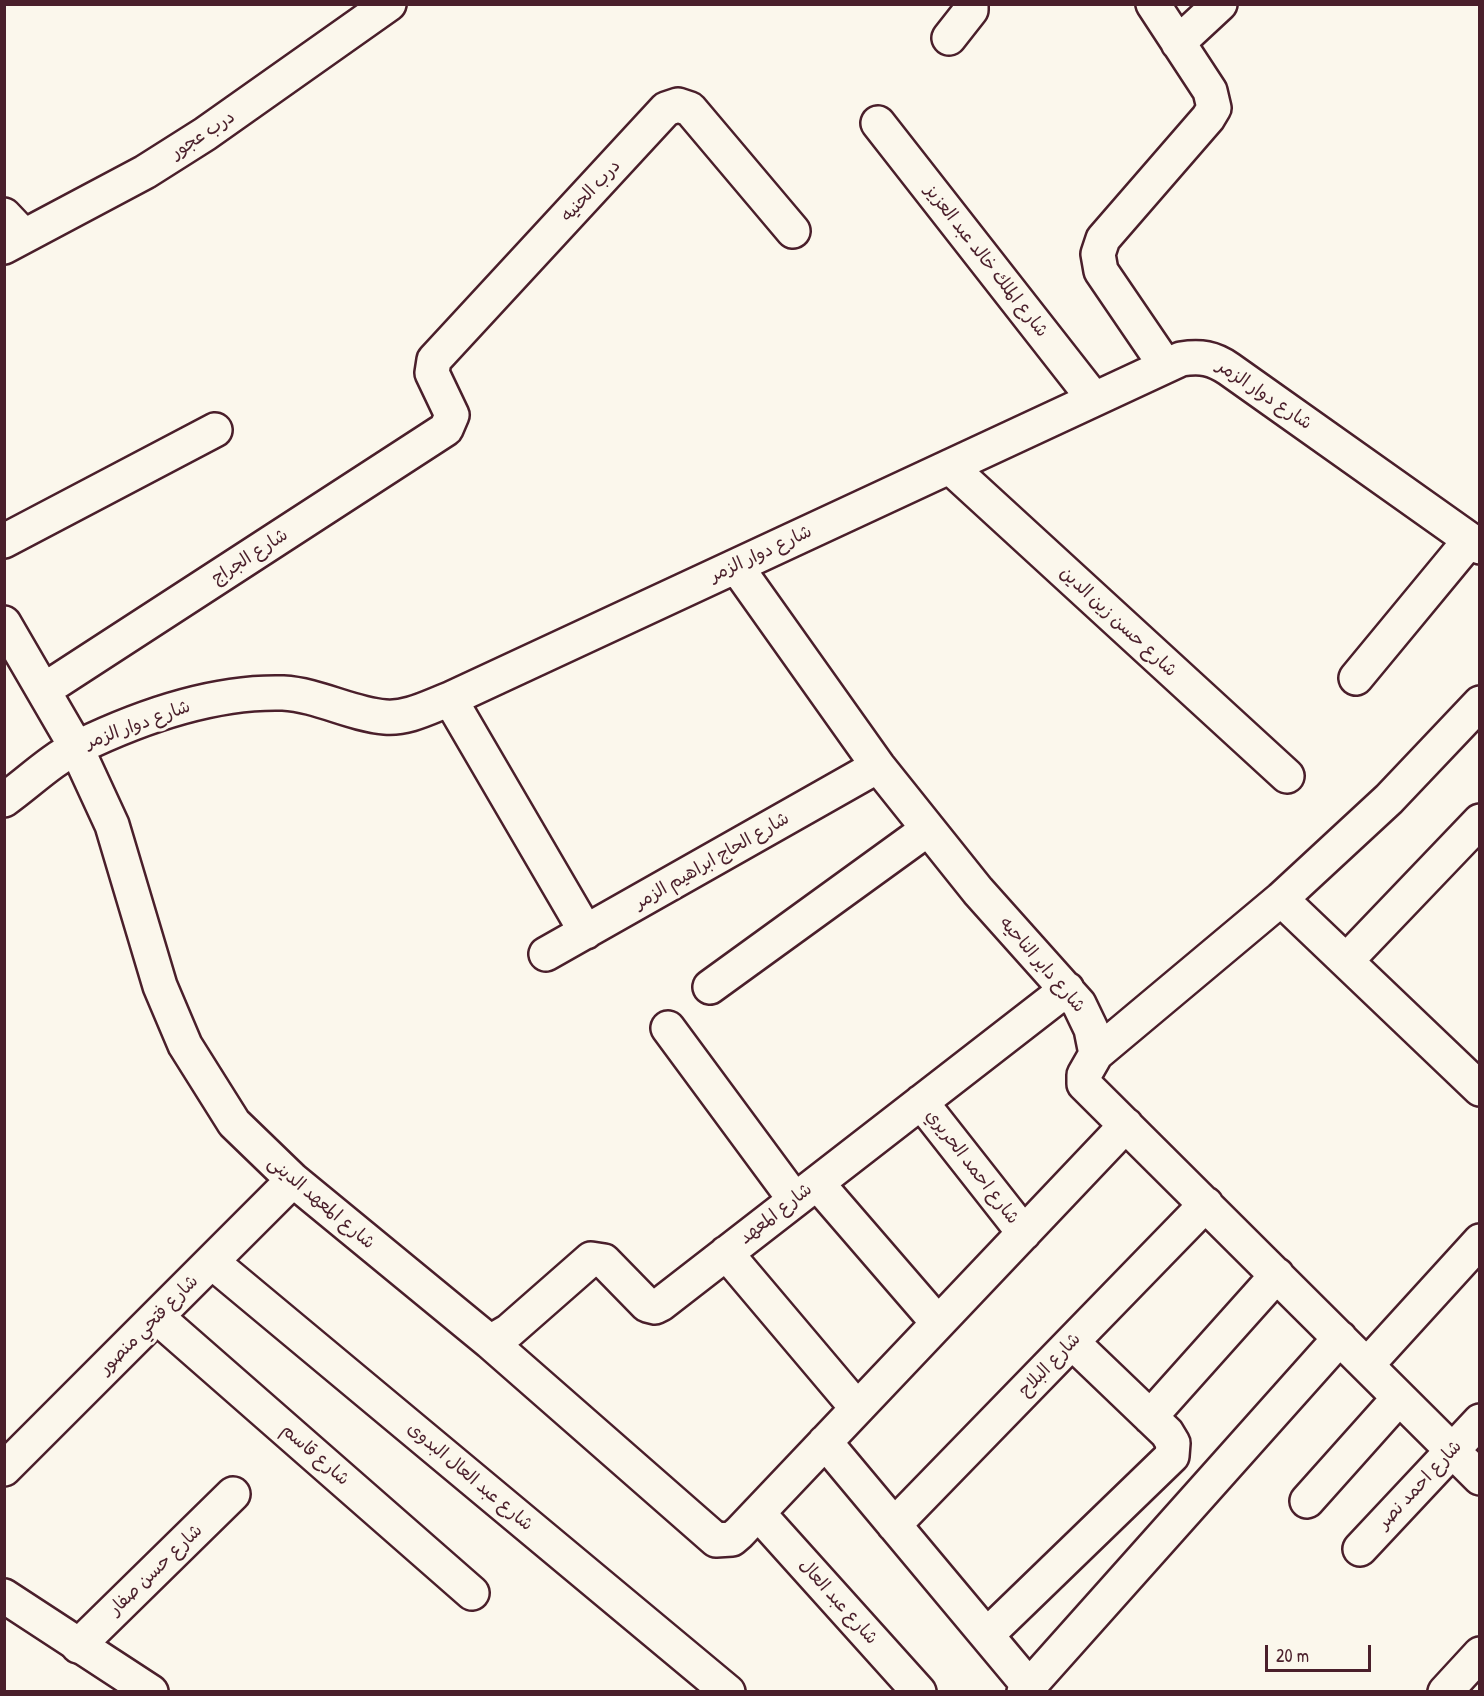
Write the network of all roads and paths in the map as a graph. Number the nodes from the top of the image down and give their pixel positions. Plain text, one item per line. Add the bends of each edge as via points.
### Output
1 (389, 4) edge
2 (971, 4) edge
3 (1153, 4) edge
4 (1220, 4) edge
5 (949, 38) dead end
6 (1178, 43) junction
7 (878, 123) dead end
8 (793, 231) dead end
9 (11, 233) edge
10 (1165, 365) junction
11 (1094, 399) junction
12 (452, 420) joint
13 (216, 430) dead end
14 (950, 467) junction
15 (4, 541) edge
16 (1475, 543) edge
17 (736, 566) junction
18 (4, 623) edge
19 (1356, 678) dead end
20 (44, 690) junction
21 (450, 699) junction
22 (1479, 703) edge
23 (76, 747) junction
24 (878, 766) junction
25 (1287, 776) dead end
26 (4, 800) edge
27 (1479, 821) edge
28 (928, 829) junction
29 (1281, 899) junction
30 (586, 932) junction
31 (546, 954) dead end
32 (1347, 960) junction
33 (710, 987) dead end
34 (1067, 989) junction
35 (668, 1028) dead end
36 (1096, 1054) junction
37 (1477, 1081) edge
38 (921, 1102) junction
39 (1126, 1125) junction
40 (293, 1180) junction
41 (806, 1191) junction
42 (1206, 1204) junction
43 (1024, 1233) junction
44 (1479, 1241) edge
45 (726, 1253) junction
46 (212, 1262) junction
47 (1277, 1275) junction
48 (157, 1317) junction
49 (938, 1323) junction
50 (1340, 1338) junction
51 (490, 1342) junction
52 (1072, 1342) junction
53 (1367, 1365) junction
54 (1399, 1398) junction
55 (857, 1407) junction
56 (1150, 1416) junction
57 (1479, 1421) edge
58 (825, 1442) junction
59 (1452, 1450) junction
60 (4, 1469) edge
61 (1479, 1478) edge
62 (233, 1494) dead end
63 (1307, 1502) dead end
64 (758, 1513) junction
65 (894, 1524) junction
66 (1360, 1549) dead end
67 (472, 1593) dead end
68 (4, 1596) edge
69 (987, 1635) junction
70 (78, 1646) junction
71 (1479, 1654) edge
72 (1027, 1689) edge
73 (151, 1692) edge
74 (728, 1692) edge
75 (919, 1692) edge
76 (1445, 1692) edge

1 - 9 street, درب عجور via 206,134 145,172
2 - 5 street via 971,10
3 - 6 street
4 - 6 street
6 - 10 street via 1213,96 1214,108 1103,238 1098,254 1101,270
7 - 11 street, شارع الملك خالد عبد العزيز
8 - 12 street, درب الحنيه via 690,110 672,106 434,360 432,373
10 - 11 street, شارع دوار الزمر
10 - 16 street, شارع دوار الزمر via 1198,356 1215,360
11 - 14 street, شارع دوار الزمر
12 - 20 street, شارع الجراج via 442,432
13 - 15 street
14 - 17 street, شارع دوار الزمر
14 - 25 street, شارع حسن زين الدين
16 - 19 street
17 - 21 street, شارع دوار الزمر
17 - 24 street, شارع داير الناحيه
18 - 20 street, شارع المعهد الدينى
20 - 23 street, شارع المعهد الدينى
21 - 23 street, شارع دوار الزمر via 410,715 386,717 284,693 237,696 156,715
21 - 30 street
22 - 29 street via 1389,799
23 - 26 street, شارع دوار الزمر
23 - 40 street, شارع المعهد الدينى via 112,825 160,986 185,1045 234,1123
24 - 28 street, شارع داير الناحيه
24 - 30 street, شارع الحاج ابراهيم الزمر
27 - 32 street
28 - 33 street
28 - 34 street, شارع داير الناحيه
29 - 32 street
29 - 36 street
30 - 31 street, شارع الحاج ابراهيم الزمر
32 - 37 street
34 - 36 street, شارع داير الناحيه via 1088,1019
34 - 38 street, شارع المعهد
35 - 41 street
36 - 39 street via 1083,1081
38 - 41 street, شارع المعهد
38 - 43 street, شارع احمد الحريري
39 - 42 street
39 - 43 street
40 - 46 street, شارع فتحي منصور
40 - 51 street, شارع المعهد الدينى
41 - 45 street, شارع المعهد
41 - 49 street
42 - 47 street
42 - 52 street, شارع البلاح
43 - 49 street
44 - 53 street
45 - 51 street, شارع المعهد via 661,1304 651,1307 604,1261 591,1259 509,1331
45 - 55 street
46 - 48 street, شارع فتحي منصور
46 - 74 street, شارع عبد العال البدوى
47 - 50 street
47 - 56 street
48 - 60 street, شارع فتحي منصور
48 - 67 street, شارع قاسم
49 - 55 street
50 - 53 street
50 - 72 street
51 - 64 street, شارع المعهد الدينى via 709,1536 724,1541 732,1539
52 - 56 street
52 - 65 street, شارع البلاح
53 - 54 street
54 - 59 street
54 - 63 street
55 - 58 street
56 - 69 street via 1171,1438 1174,1450 1169,1461
57 - 59 street, شارع احمد نصر
58 - 64 street
58 - 65 street
59 - 61 street
59 - 66 street, شارع احمد نصر
62 - 70 street, شارع حسن صفار
64 - 75 street, شارع عبد العال
65 - 69 street
68 - 70 street
69 - 72 street
70 - 73 street
71 - 76 street

